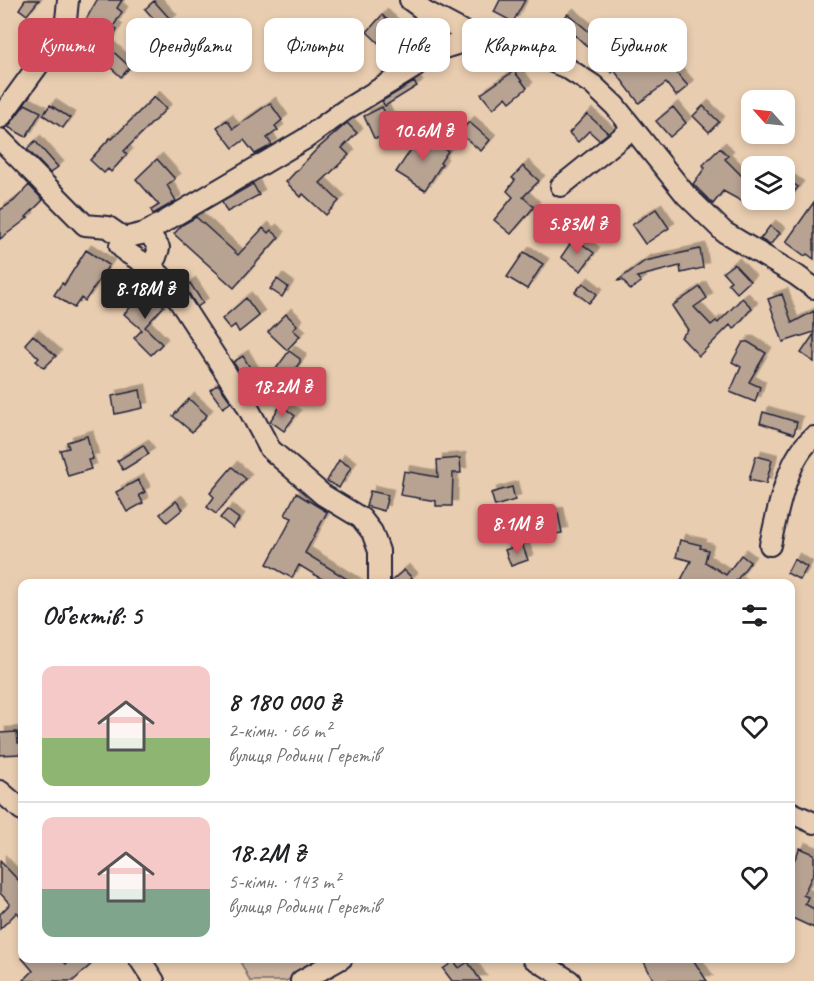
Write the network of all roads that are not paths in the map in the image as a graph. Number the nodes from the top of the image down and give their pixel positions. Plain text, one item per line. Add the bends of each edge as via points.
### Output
1 (68, 0) edge
2 (418, 6) edge
3 (462, 31) edge
4 (407, 72) edge
5 (573, 72) edge
6 (0, 118) edge
7 (633, 129) junction
8 (0, 140) edge
9 (561, 186) dead end
10 (148, 231) junction
11 (124, 238) junction
12 (150, 266) junction
13 (814, 288) edge
14 (814, 437) edge
15 (770, 545) dead end
16 (379, 579) edge
17 (0, 791) edge
18 (18, 807) edge
19 (795, 814) edge
20 (814, 823) edge
21 (142, 963) edge
22 (333, 963) edge
23 (541, 963) edge
24 (154, 981) edge
25 (301, 981) edge
26 (570, 981) edge

1 - 6 street via 66,20 59,33
2 - 3 street
4 - 10 street
5 - 7 street via 593,85
7 - 9 street
7 - 13 street via 686,195 724,232
8 - 11 street via 86,225 108,227
10 - 11 street
10 - 12 street via 159,248
11 - 12 street via 120,246
12 - 16 street via 167,282 246,404 270,449 323,495 361,518 372,532 379,551
14 - 15 street via 792,466
17 - 18 street
19 - 20 street
21 - 24 street
22 - 25 street
23 - 26 street

